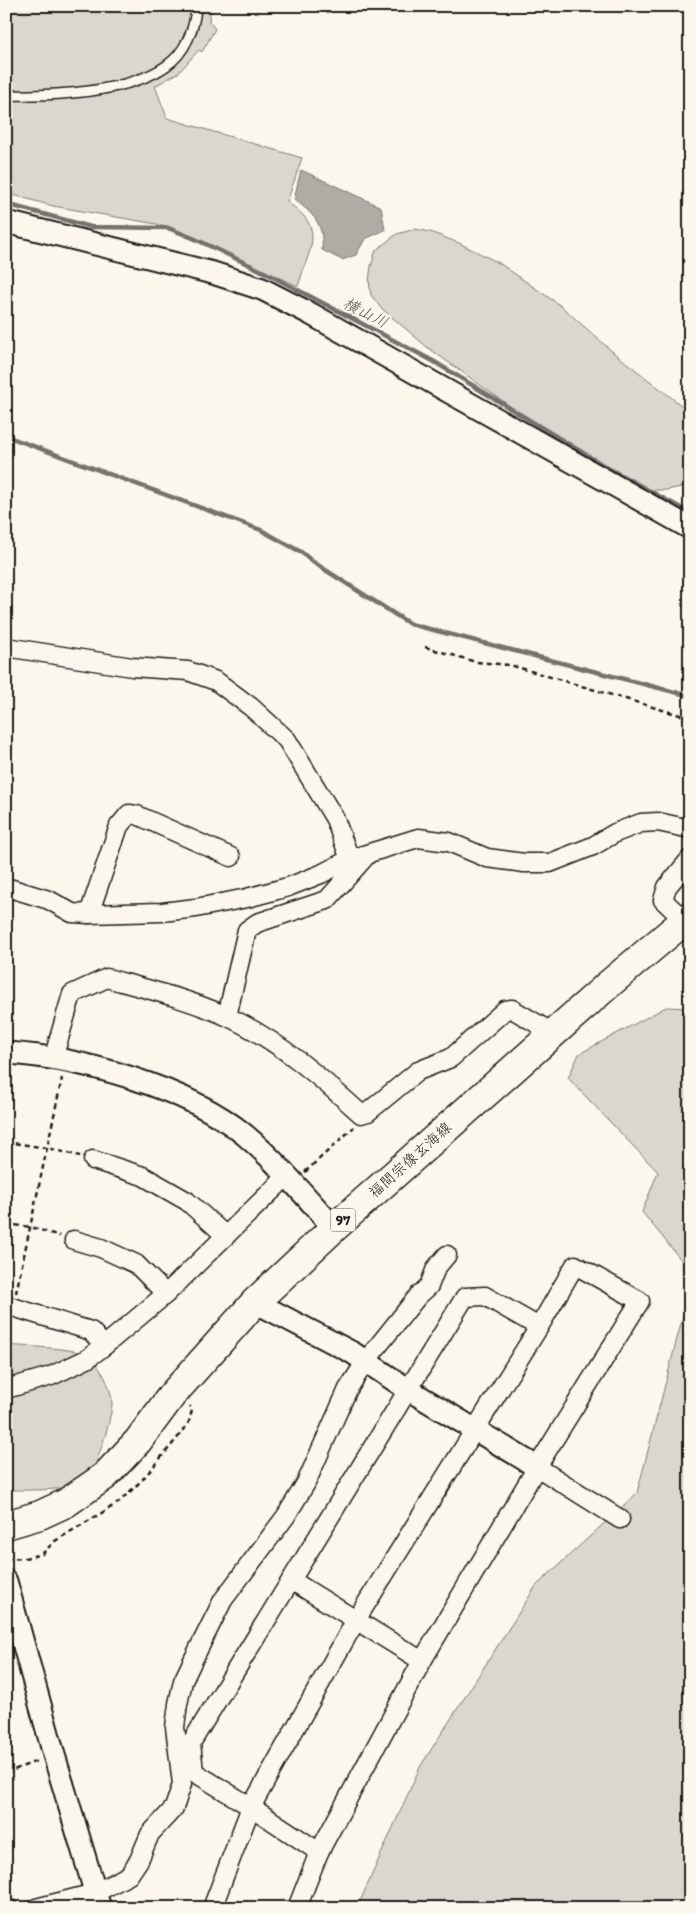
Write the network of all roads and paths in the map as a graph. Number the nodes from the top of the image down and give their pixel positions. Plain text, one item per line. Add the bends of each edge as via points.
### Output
1 (196, 6) edge
2 (6, 95) edge
3 (6, 222) edge
4 (690, 528) edge
5 (6, 647) edge
6 (425, 647) dead end
7 (690, 718) edge
8 (690, 829) edge
9 (231, 857) dead end
10 (359, 857) junction
11 (690, 859) edge
12 (6, 887) edge
13 (89, 914) junction
14 (687, 918) edge
15 (226, 1016) junction
16 (553, 1033) junction
17 (6, 1053) edge
18 (59, 1060) junction
19 (361, 1114) junction
20 (6, 1142) edge
21 (47, 1148) junction
22 (93, 1160) joint
23 (290, 1180) junction
24 (6, 1224) edge
25 (30, 1227) junction
26 (334, 1228) junction
27 (226, 1236) junction
28 (74, 1240) joint
29 (447, 1255) dead end
30 (166, 1294) junction
31 (255, 1302) junction
32 (10, 1306) edge
33 (539, 1327) junction
34 (104, 1346) junction
35 (366, 1362) junction
36 (6, 1389) edge
37 (409, 1390) junction
38 (475, 1430) junction
39 (537, 1466) junction
40 (620, 1519) dead end
41 (6, 1525) edge
42 (291, 1580) junction
43 (6, 1581) edge
44 (356, 1620) junction
45 (422, 1661) junction
46 (54, 1755) junction
47 (6, 1774) edge
48 (251, 1807) junction
49 (319, 1852) junction
50 (98, 1900) edge
51 (36, 1908) edge
52 (212, 1908) edge
53 (297, 1908) edge

1 - 2 lane via 190,36 182,50 168,65 149,76 72,94
3 - 4 street via 212,273 262,289
5 - 10 street via 132,667 188,670 216,681 287,740
6 - 7 path via 476,662 510,665
8 - 10 street via 658,822 640,823 550,863 487,858 449,842 418,838
9 - 13 street via 129,814 119,826
10 - 13 street via 304,880 247,898 170,911
10 - 15 street via 327,900 247,930
11 - 14 street via 667,887 663,900
12 - 13 street via 49,900 72,913
14 - 16 main road, 福間宗像玄海線 / 97
15 - 18 street via 173,996 107,978 72,994
15 - 19 street via 292,1056
16 - 19 street via 512,1009 505,1010 451,1058 418,1071 368,1112
16 - 26 main road, 福間宗像玄海線 / 97
17 - 18 street
18 - 21 path
18 - 23 street via 150,1084 208,1110 244,1134
19 - 23 path via 359,1122
20 - 21 path
21 - 22 path
21 - 25 path
22 - 27 street via 144,1176 180,1196
23 - 26 street
23 - 27 street
24 - 25 path
25 - 28 path
25 - 32 path
26 - 31 main road, 福間宗像玄海線 / 97
27 - 30 street
28 - 30 street via 136,1264
29 - 35 street via 436,1268 429,1286
30 - 34 street
31 - 35 street
31 - 41 main road, 福間宗像玄海線 / 97 via 172,1395 138,1441 104,1476 66,1503
32 - 34 street via 91,1331
33 - 37 street via 485,1296 465,1297
33 - 38 street
33 - 39 street via 575,1265 640,1301
34 - 36 street via 51,1376
35 - 37 street
35 - 50 street via 348,1390 306,1484 223,1600 183,1681 175,1727 182,1784 174,1808 150,1834 129,1875
37 - 38 street
37 - 42 street
38 - 39 street
38 - 44 street
39 - 40 street
39 - 45 street
42 - 44 street
42 - 48 street via 191,1743 194,1772
43 - 46 street
44 - 45 street
44 - 48 street
45 - 49 street
46 - 47 path
46 - 50 street
48 - 49 street
48 - 52 street
49 - 53 street
50 - 51 street

